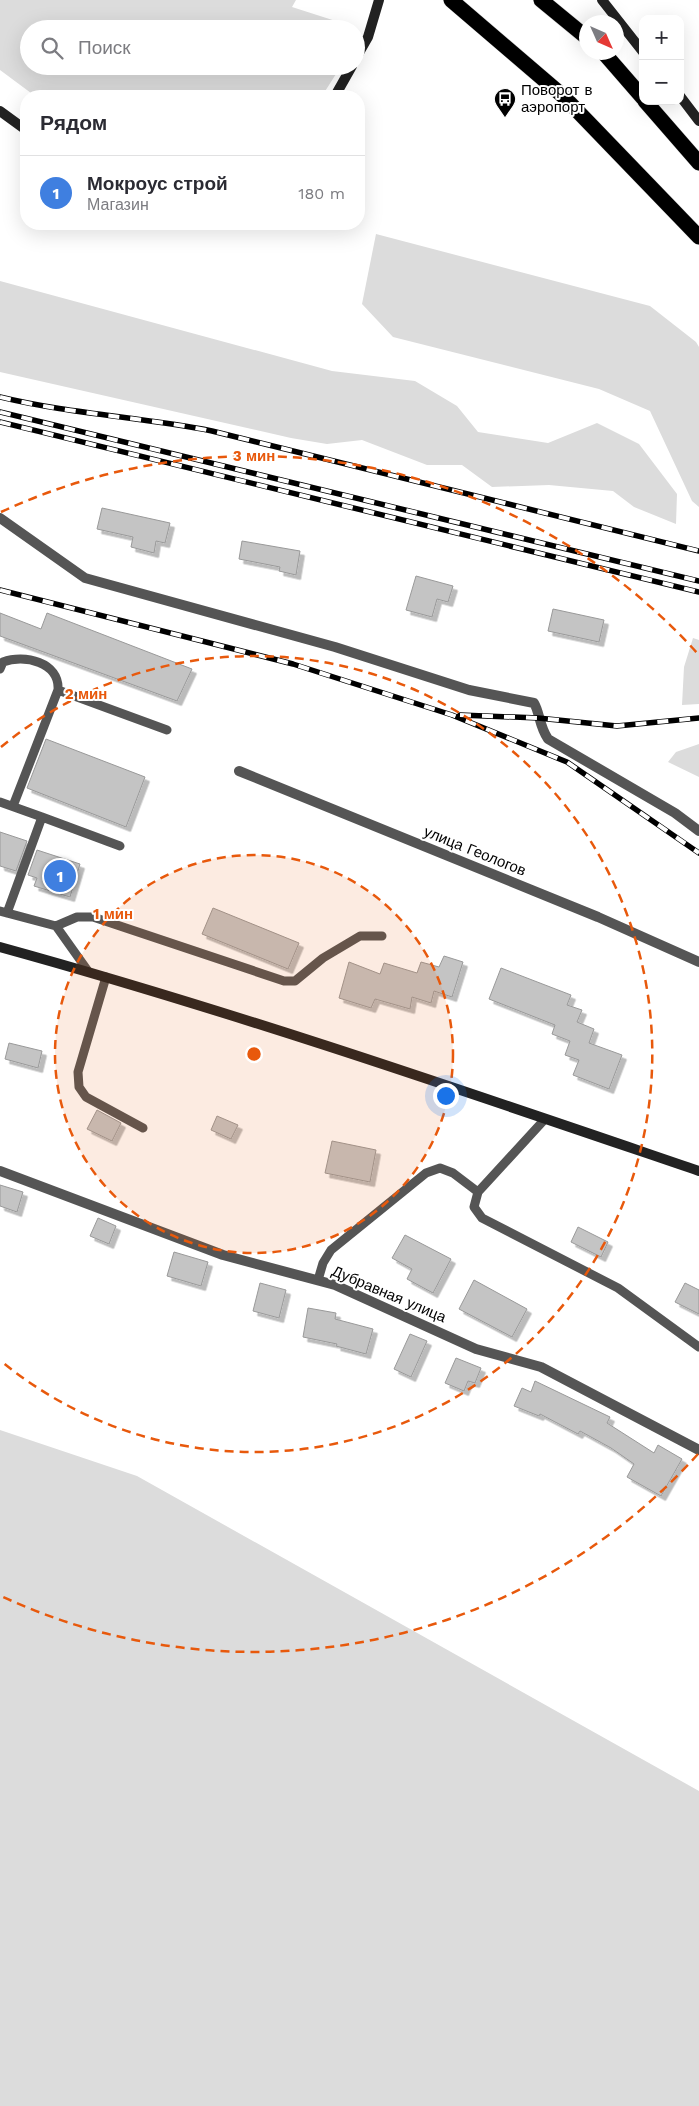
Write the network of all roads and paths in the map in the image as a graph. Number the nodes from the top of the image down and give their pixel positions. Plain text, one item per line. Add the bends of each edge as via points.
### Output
1 (379, 0) edge
2 (451, 0) edge
3 (541, 0) edge
4 (602, 0) edge
5 (579, 31) edge
6 (365, 42) edge
7 (639, 47) edge
8 (610, 60) edge
9 (347, 75) edge
10 (338, 90) edge
11 (639, 93) edge
12 (684, 101) edge
13 (648, 105) edge
14 (0, 111) edge
15 (699, 121) edge
16 (20, 126) edge
17 (699, 163) edge
18 (699, 237) edge
19 (0, 518) edge
20 (0, 669) edge
21 (58, 690) junction
22 (167, 730) dead end
23 (239, 771) dead end
24 (0, 802) edge
25 (13, 806) junction
26 (42, 817) junction
27 (699, 831) edge
28 (120, 846) dead end
29 (4, 912) edge
30 (56, 926) junction
31 (382, 936) dead end
32 (1, 949) edge
33 (699, 962) edge
34 (88, 971) junction
35 (106, 977) junction
36 (545, 1119) junction
37 (143, 1128) dead end
38 (0, 1171) edge
39 (699, 1171) edge
40 (478, 1192) junction
41 (318, 1280) junction
42 (699, 1347) edge
43 (699, 1450) edge

1 - 6 main road
2 - 18 highway via 563,96
3 - 5 highway
4 - 7 main road
8 - 11 highway
9 - 10 main road
12 - 15 main road
13 - 17 highway
14 - 16 main road
19 - 27 street via 85,578 335,647 469,690 534,703 542,731 548,739 675,813
20 - 21 lane via 3,662 27,659 53,670 59,680
21 - 22 lane
21 - 25 lane
23 - 33 street, улица Геологов via 598,917
24 - 25 lane
25 - 26 lane
26 - 28 lane
26 - 29 lane
29 - 30 lane
30 - 31 lane via 77,917 93,917 284,981 294,981 323,958 360,936
30 - 34 lane
32 - 34 main road
34 - 35 main road
35 - 36 main road via 336,1048
35 - 37 lane via 78,1072 79,1086 86,1097
36 - 39 main road
36 - 40 lane
38 - 41 street, Дубравная улица via 223,1255
40 - 41 lane via 453,1173 440,1168 426,1173 331,1250
40 - 42 lane via 474,1207 482,1218 618,1288
41 - 43 street, Дубравная улица via 476,1349 541,1367

